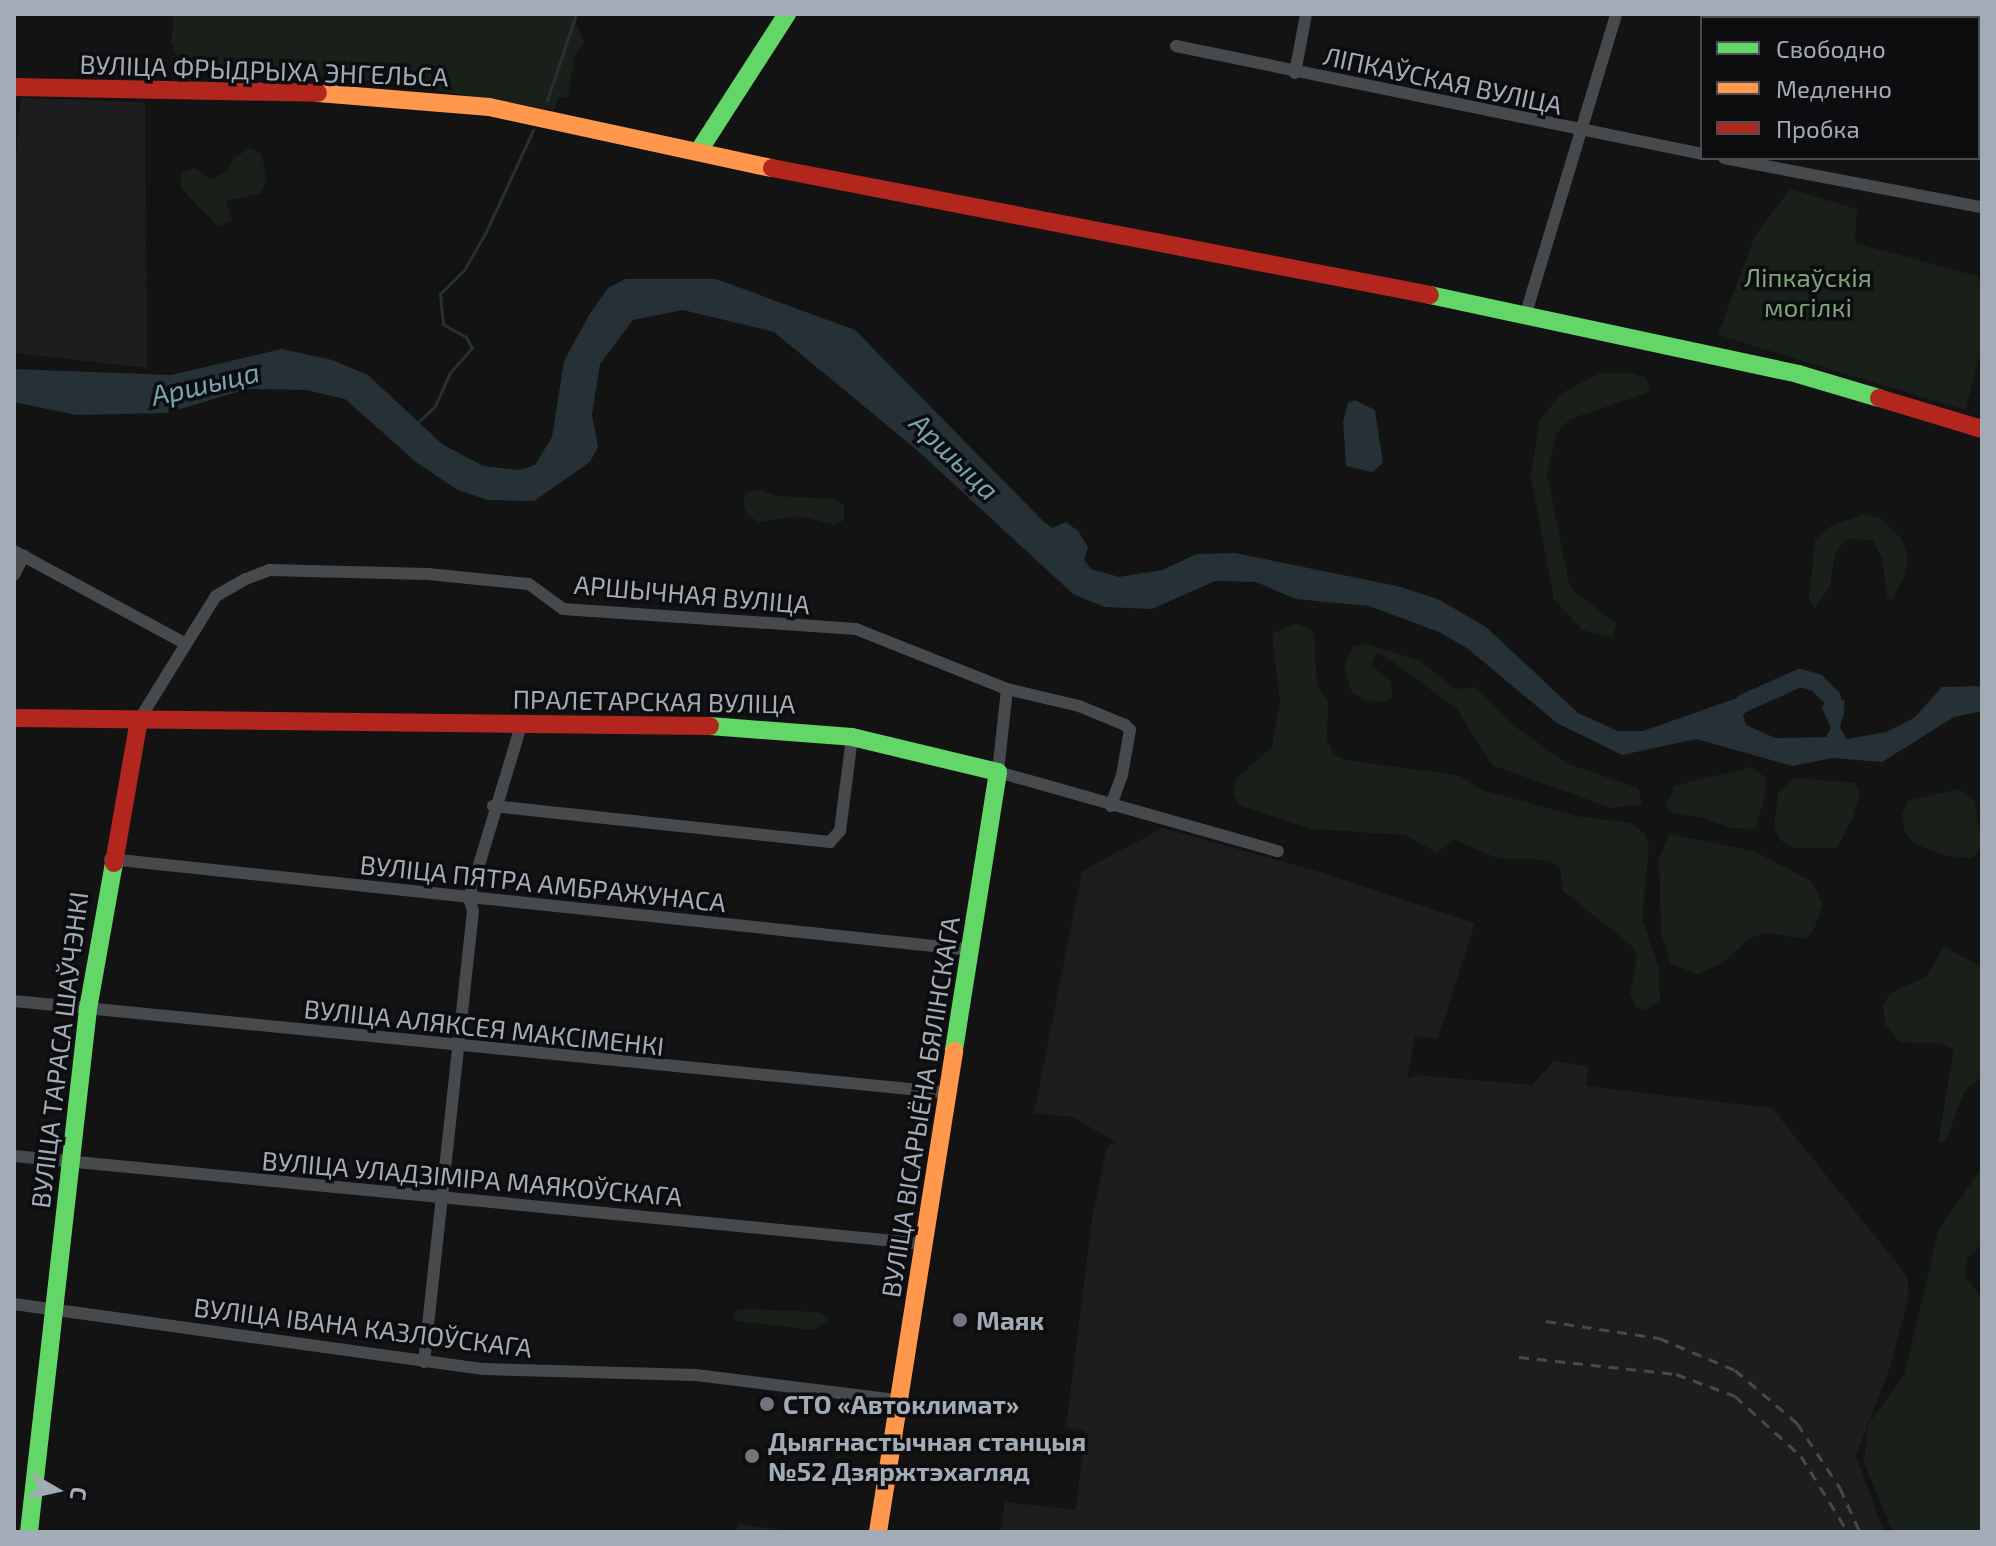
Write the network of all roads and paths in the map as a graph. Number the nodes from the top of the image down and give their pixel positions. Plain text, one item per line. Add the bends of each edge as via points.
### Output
1 (787, 14) edge
2 (1306, 14) edge
3 (1616, 14) edge
4 (1176, 46) dead end
5 (1295, 73) junction
6 (14, 87) edge
7 (1581, 132) junction
8 (700, 149) junction
9 (1700, 154) edge
10 (1735, 160) edge
11 (1982, 207) edge
12 (1526, 313) junction
13 (1982, 429) edge
14 (19, 553) edge
15 (14, 575) edge
16 (184, 643) junction
17 (1007, 689) junction
18 (14, 718) edge
19 (139, 720) junction
20 (522, 723) junction
21 (852, 737) junction
22 (998, 772) junction
23 (493, 806) junction
24 (1111, 806) junction
25 (1278, 851) dead end
26 (110, 859) junction
27 (469, 898) junction
28 (971, 950) junction
29 (14, 1001) edge
30 (88, 1009) junction
31 (459, 1048) junction
32 (950, 1093) junction
33 (14, 1156) edge
34 (69, 1163) junction
35 (444, 1197) junction
36 (926, 1244) junction
37 (14, 1304) edge
38 (55, 1308) junction
39 (424, 1362) junction
40 (898, 1400) junction
41 (29, 1532) edge
42 (878, 1532) edge

1 - 8 street
2 - 5 street
3 - 7 street
4 - 5 street, ЛІПКАЎСКАЯ ВУЛІЦА
5 - 7 street, ЛІПКАЎСКАЯ ВУЛІЦА
6 - 8 street, ВУЛІЦА ФРЫДРЫХА ЭНГЕЛЬСА via 409,97 489,107
7 - 9 street, ЛІПКАЎСКАЯ ВУЛІЦА
7 - 12 street
8 - 12 street, ВУЛІЦА ФРЫДРЫХА ЭНГЕЛЬСА via 910,197
10 - 11 street
12 - 13 street, ВУЛІЦА ФРЫДРЫХА ЭНГЕЛЬСА via 1798,374
14 - 15 street
14 - 16 street
16 - 17 street, АРШЫЧНАЯ ВУЛІЦА via 216,596 269,570 428,574 529,584 563,609 856,629
16 - 19 street, АРШЫЧНАЯ ВУЛІЦА
17 - 22 street, ВУЛІЦА ВІСАРЫЁНА БЯЛІНСКАГА
17 - 24 street, АРШЫЧНАЯ ВУЛІЦА via 1079,706 1130,730
18 - 19 street, ПРАЛЕТАРСКАЯ ВУЛІЦА
19 - 20 street, ПРАЛЕТАРСКАЯ ВУЛІЦА
19 - 26 street, ВУЛІЦА ТАРАСА ШАЎЧЭНКІ
20 - 21 street, ПРАЛЕТАРСКАЯ ВУЛІЦА via 771,727
20 - 23 street
21 - 22 street, ПРАЛЕТАРСКАЯ ВУЛІЦА
21 - 23 street via 840,831 830,842
22 - 24 street, ПРАЛЕТАРСКАЯ ВУЛІЦА
22 - 28 street, ВУЛІЦА ВІСАРЫЁНА БЯЛІНСКАГА
23 - 27 street
24 - 25 street, ПРАЛЕТАРСКАЯ ВУЛІЦА
26 - 27 street, ВУЛІЦА ПЯТРА АМБРАЖУНАСА
26 - 30 street, ВУЛІЦА ТАРАСА ШАЎЧЭНКІ
27 - 28 street, ВУЛІЦА ПЯТРА АМБРАЖУНАСА
27 - 31 street via 473,911
28 - 32 street, ВУЛІЦА ВІСАРЫЁНА БЯЛІНСКАГА
29 - 30 street, ВУЛІЦА АЛЯКСЕЯ МАКСІМЕНКІ
30 - 31 street, ВУЛІЦА АЛЯКСЕЯ МАКСІМЕНКІ
30 - 34 street, ВУЛІЦА ТАРАСА ШАЎЧЭНКІ
31 - 32 street, ВУЛІЦА АЛЯКСЕЯ МАКСІМЕНКІ
31 - 35 street
32 - 36 street, ВУЛІЦА ВІСАРЫЁНА БЯЛІНСКАГА
33 - 34 street, ВУЛІЦА УЛАДЗІМІРА МАЯКОЎСКАГА
34 - 35 street, ВУЛІЦА УЛАДЗІМІРА МАЯКОЎСКАГА
34 - 38 street, ВУЛІЦА ТАРАСА ШАЎЧЭНКІ
35 - 36 street, ВУЛІЦА УЛАДЗІМІРА МАЯКОЎСКАГА
35 - 39 street
36 - 40 street, ВУЛІЦА ВІСАРЫЁНА БЯЛІНСКАГА
37 - 38 street, ВУЛІЦА ІВАНА КАЗЛОЎСКАГА
38 - 39 street, ВУЛІЦА ІВАНА КАЗЛОЎСКАГА
38 - 41 street, ВУЛІЦА ТАРАСА ШАЎЧЭНКІ
39 - 40 street, ВУЛІЦА ІВАНА КАЗЛОЎСКАГА via 484,1369 696,1375
40 - 42 street, ВУЛІЦА ВІСАРЫЁНА БЯЛІНСКАГА

